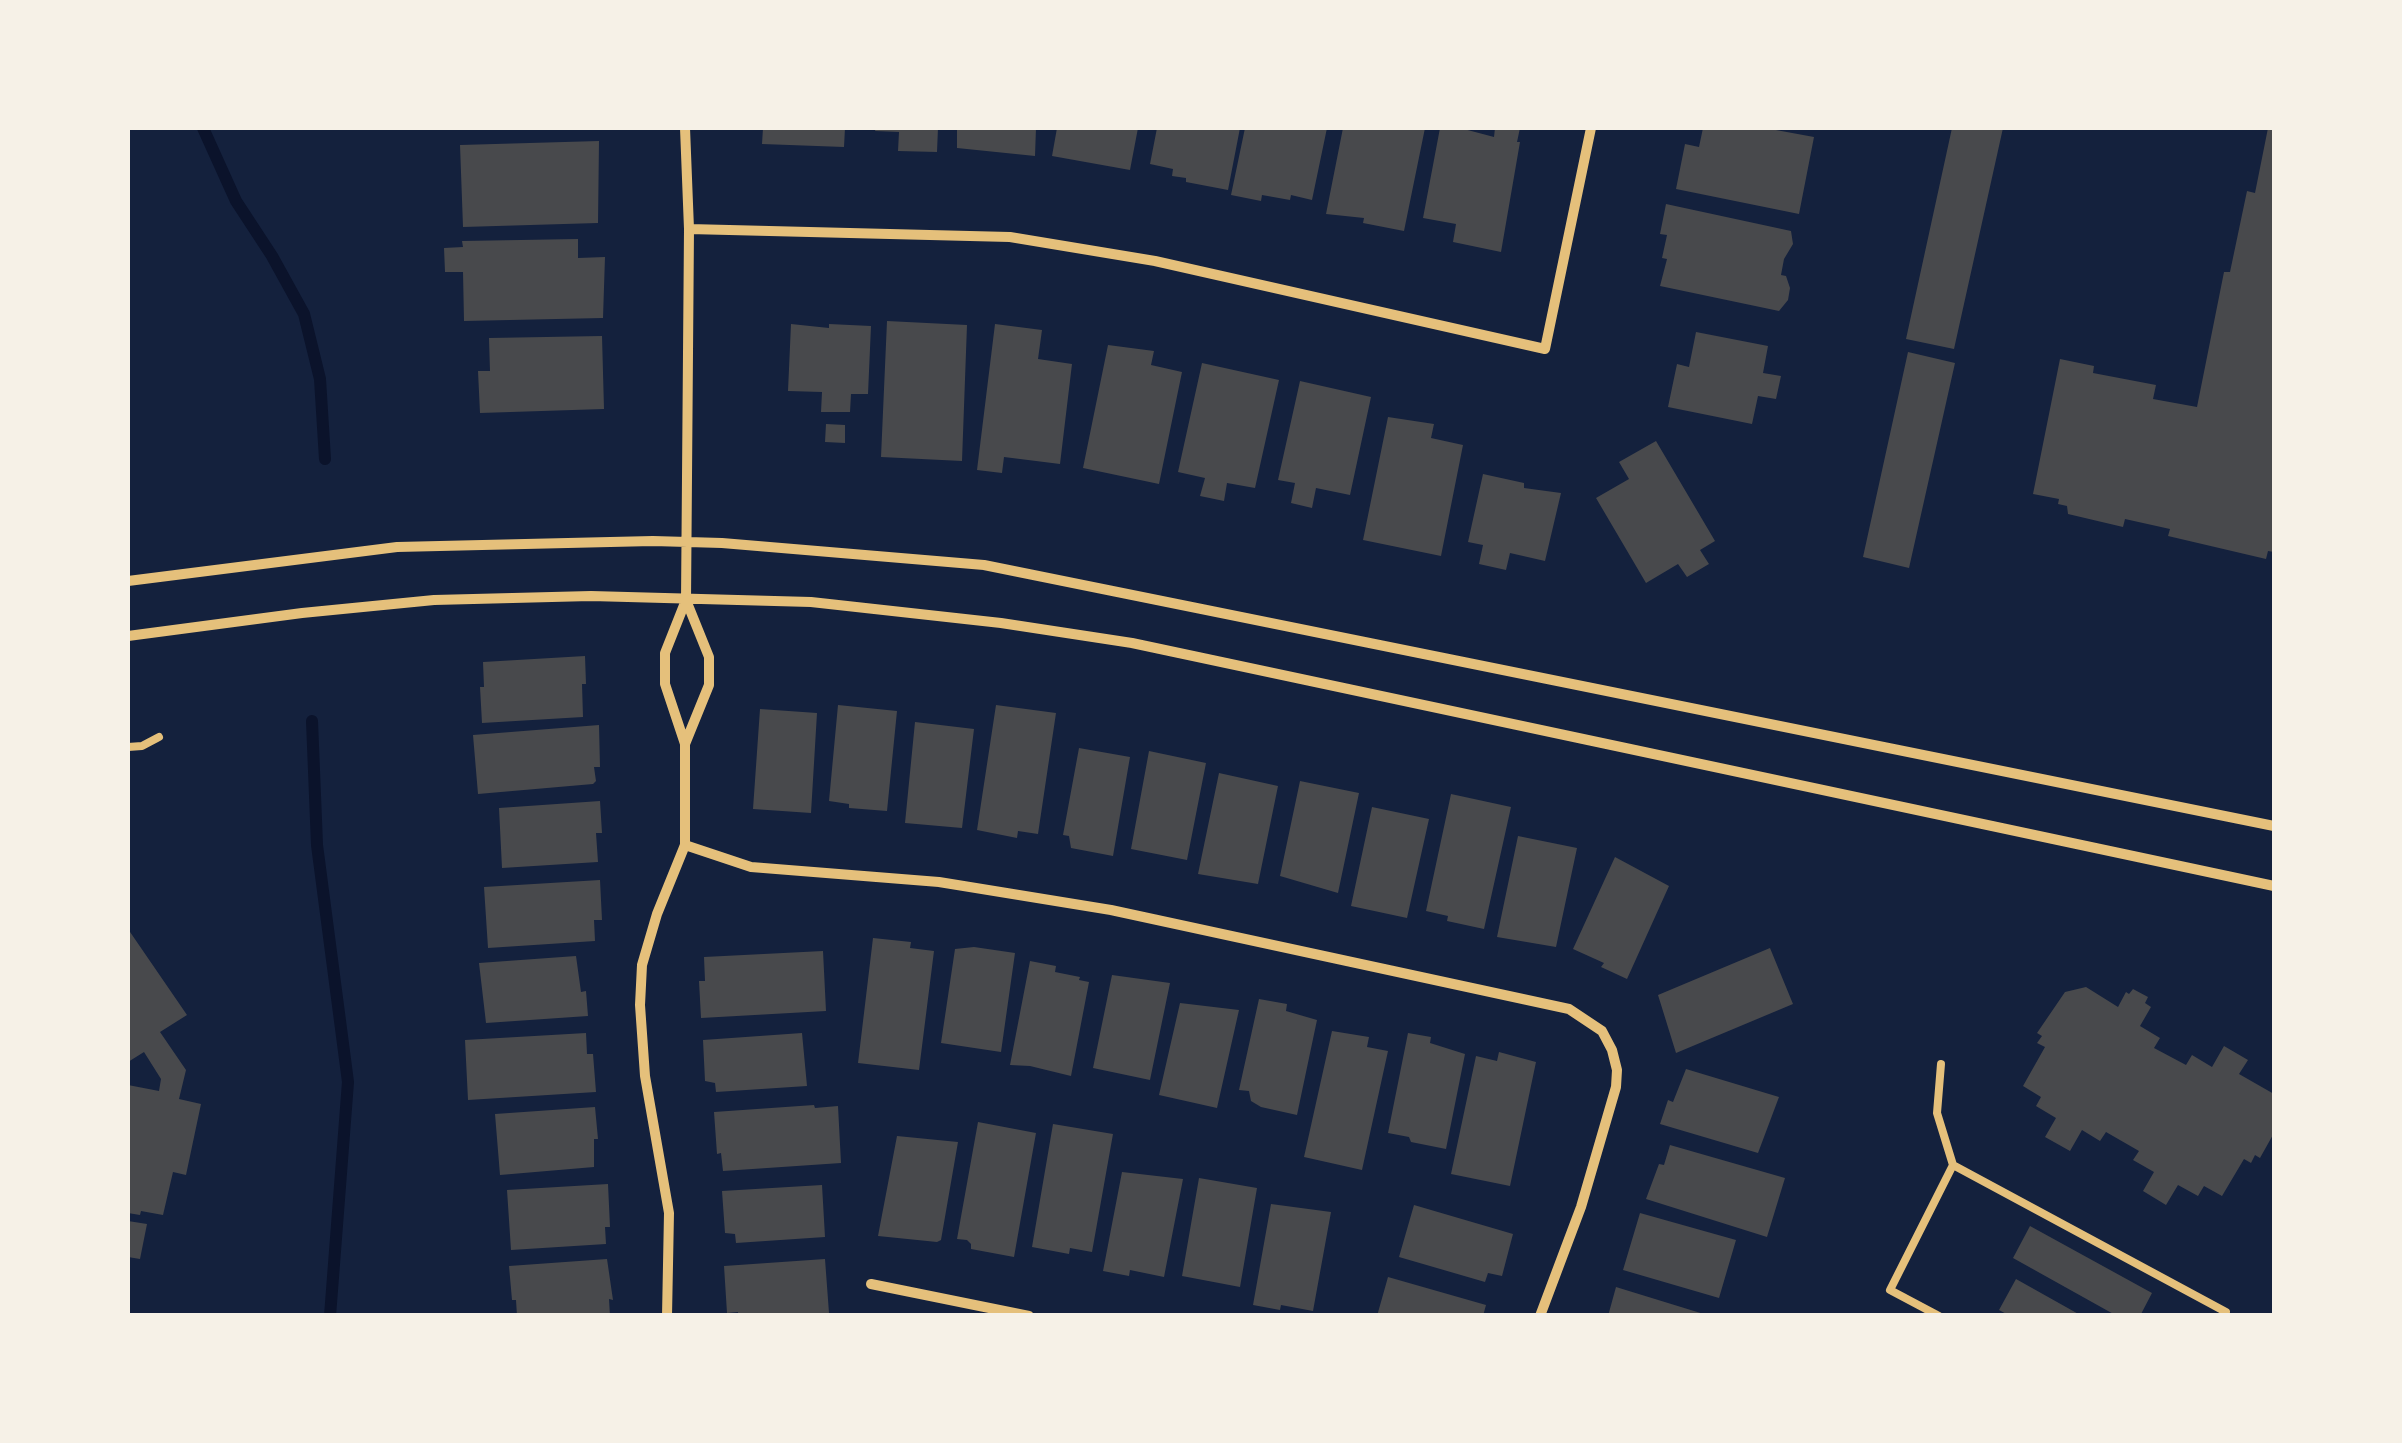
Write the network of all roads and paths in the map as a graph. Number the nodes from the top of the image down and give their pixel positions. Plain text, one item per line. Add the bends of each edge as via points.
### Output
1 (685, 128) edge
2 (1591, 128) edge
3 (689, 229) junction
4 (686, 540) junction
5 (128, 581) edge
6 (686, 600) junction
7 (128, 636) edge
8 (159, 737) dead end
9 (685, 744) junction
10 (128, 747) edge
11 (2274, 826) edge
12 (686, 844) junction
13 (2274, 886) edge
14 (1941, 1064) dead end
15 (1952, 1165) junction
16 (871, 1284) dead end
17 (666, 1316) edge
18 (1029, 1316) edge
19 (1540, 1316) edge
20 (1939, 1316) edge
21 (2225, 1316) edge

1 - 3 street
2 - 3 street via 1544,349 1155,262 1010,238
3 - 4 street
4 - 5 street via 397,547
4 - 6 street
4 - 11 street via 984,565
6 - 7 street via 434,600
6 - 9 street via 665,653 664,684
6 - 9 street via 709,657 709,685
6 - 13 street via 811,602 1132,644
8 - 10 lane
9 - 12 street
12 - 17 street via 657,914 640,985 645,1076 669,1213
12 - 19 street via 751,866 939,882 1111,910 1569,1009 1602,1031 1612,1050 1616,1086
14 - 15 lane via 1937,1113
15 - 20 lane via 1890,1290
15 - 21 lane
16 - 18 street

